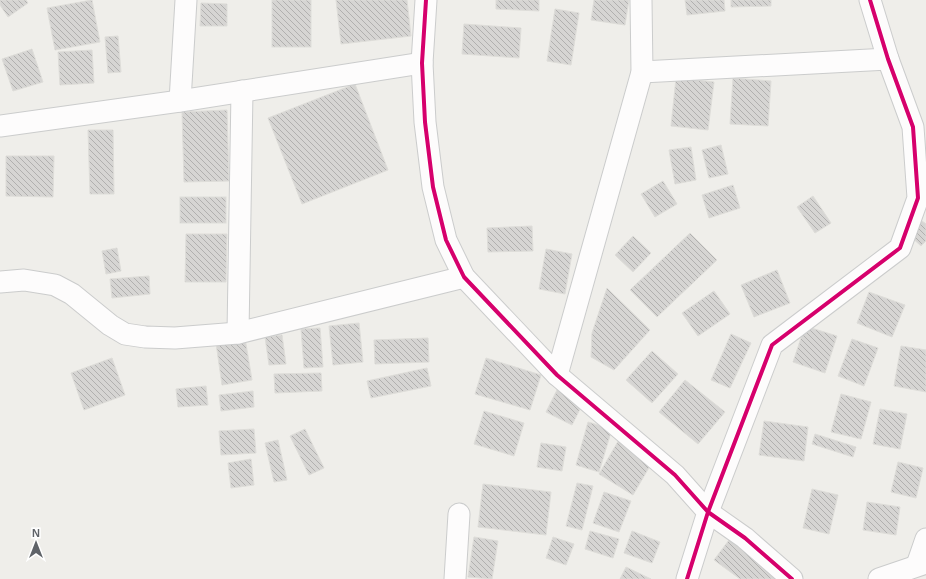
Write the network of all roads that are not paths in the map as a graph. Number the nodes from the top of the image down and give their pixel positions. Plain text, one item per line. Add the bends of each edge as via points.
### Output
1 (186, 0) edge
2 (426, 0) edge
3 (641, 0) edge
4 (870, 0) edge
5 (888, 59) junction
6 (422, 63) junction
7 (642, 72) junction
8 (242, 92) junction
9 (180, 101) junction
10 (0, 126) edge
11 (464, 277) junction
12 (0, 282) edge
13 (238, 332) junction
14 (557, 375) junction
15 (708, 512) junction
16 (459, 514) dead end
17 (926, 538) edge
18 (921, 564) edge
19 (455, 579) edge
20 (687, 579) edge
21 (792, 579) edge
22 (879, 579) edge

1 - 9 street
2 - 6 street
3 - 7 street
4 - 5 street
5 - 7 street
5 - 15 street via 913,127 918,198 900,248 772,345
6 - 8 street
6 - 11 street via 425,122 433,187 446,240
7 - 14 street
8 - 9 street
8 - 13 street
9 - 10 street
11 - 13 street
11 - 14 street
12 - 13 street via 24,280 55,285 72,294 125,334 175,338
14 - 15 street via 675,475
15 - 20 street
15 - 21 street via 745,538
16 - 19 street
17 - 18 street
18 - 22 street

